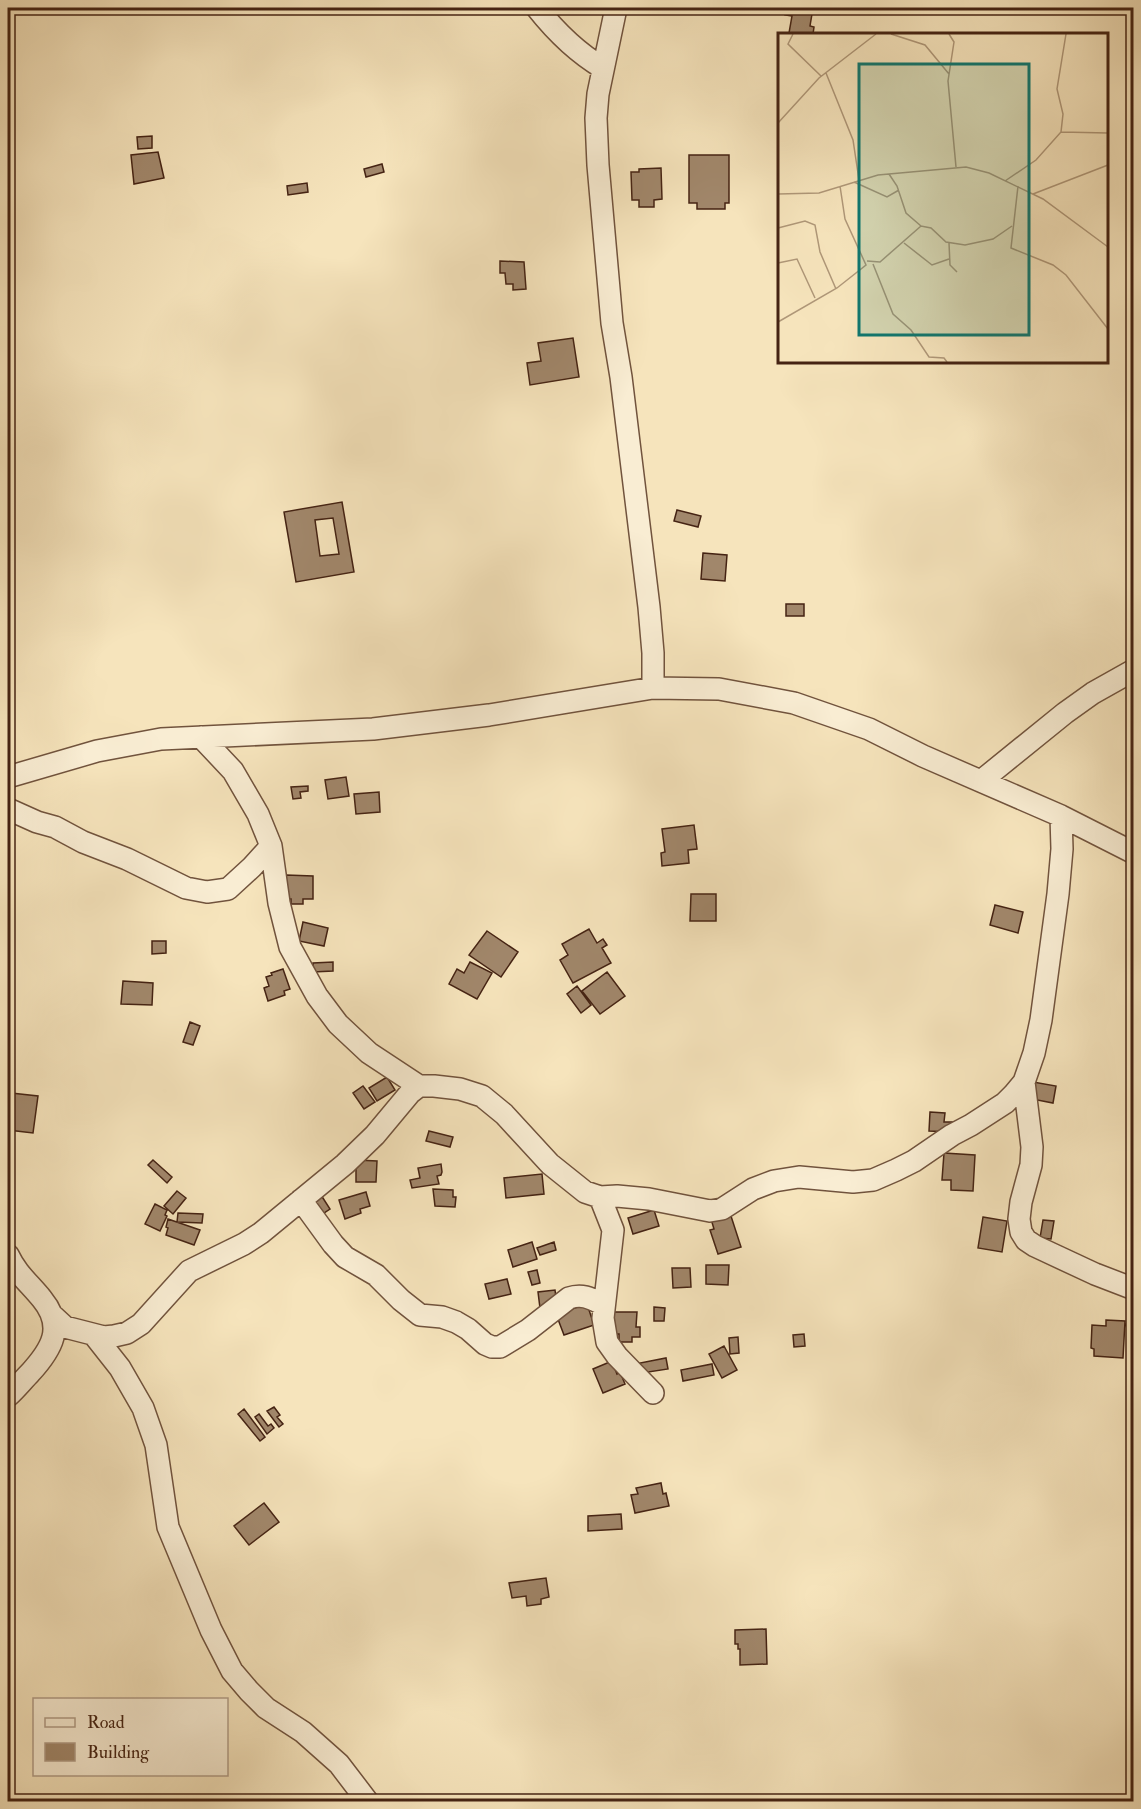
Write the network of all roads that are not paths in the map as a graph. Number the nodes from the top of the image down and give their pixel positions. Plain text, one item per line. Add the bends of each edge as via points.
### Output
1 (537, 8) edge
2 (616, 8) edge
3 (603, 68) junction
4 (1134, 670) edge
5 (653, 688) junction
6 (201, 737) junction
7 (8, 777) edge
8 (981, 781) junction
9 (8, 809) edge
10 (1061, 816) junction
11 (271, 846) junction
12 (1134, 853) edge
13 (1024, 1082) junction
14 (418, 1086) junction
15 (600, 1197) junction
16 (301, 1200) junction
17 (8, 1255) edge
18 (1134, 1289) edge
19 (604, 1305) junction
20 (52, 1315) junction
21 (94, 1335) junction
22 (653, 1393) dead end
23 (8, 1396) edge
24 (368, 1802) edge

1 - 3 street via 566,41
2 - 3 street
3 - 5 street via 596,118 602,215 649,607
4 - 8 street via 1065,712
5 - 6 street via 489,716 373,729
5 - 8 street via 719,689 794,703 869,729
6 - 7 street via 161,739 97,751
6 - 11 street via 232,771 258,814
8 - 10 street
9 - 11 street via 186,888 207,892 228,889
10 - 12 street
10 - 13 street via 1058,894 1041,1020
11 - 14 street via 290,947 317,996 338,1024 369,1053
13 - 15 street via 1014,1095 971,1125 914,1161 873,1180 800,1177 774,1181 722,1209 710,1211 649,1199
13 - 18 street via 1032,1147 1021,1202 1021,1232 1035,1246
14 - 15 street via 460,1089 482,1096 504,1113 550,1164 585,1192
14 - 16 street via 375,1135
15 - 19 street via 613,1230
16 - 19 street via 345,1257 376,1275 420,1315 456,1322 492,1347 500,1347 528,1330 577,1295
16 - 21 street via 252,1239 189,1271 141,1324 127,1333
17 - 20 street via 15,1270
19 - 22 street via 607,1342
20 - 21 street via 65,1327
20 - 23 street via 51,1346
21 - 24 street via 120,1368 143,1408 156,1445 168,1527 232,1671 266,1708 303,1732 339,1764

